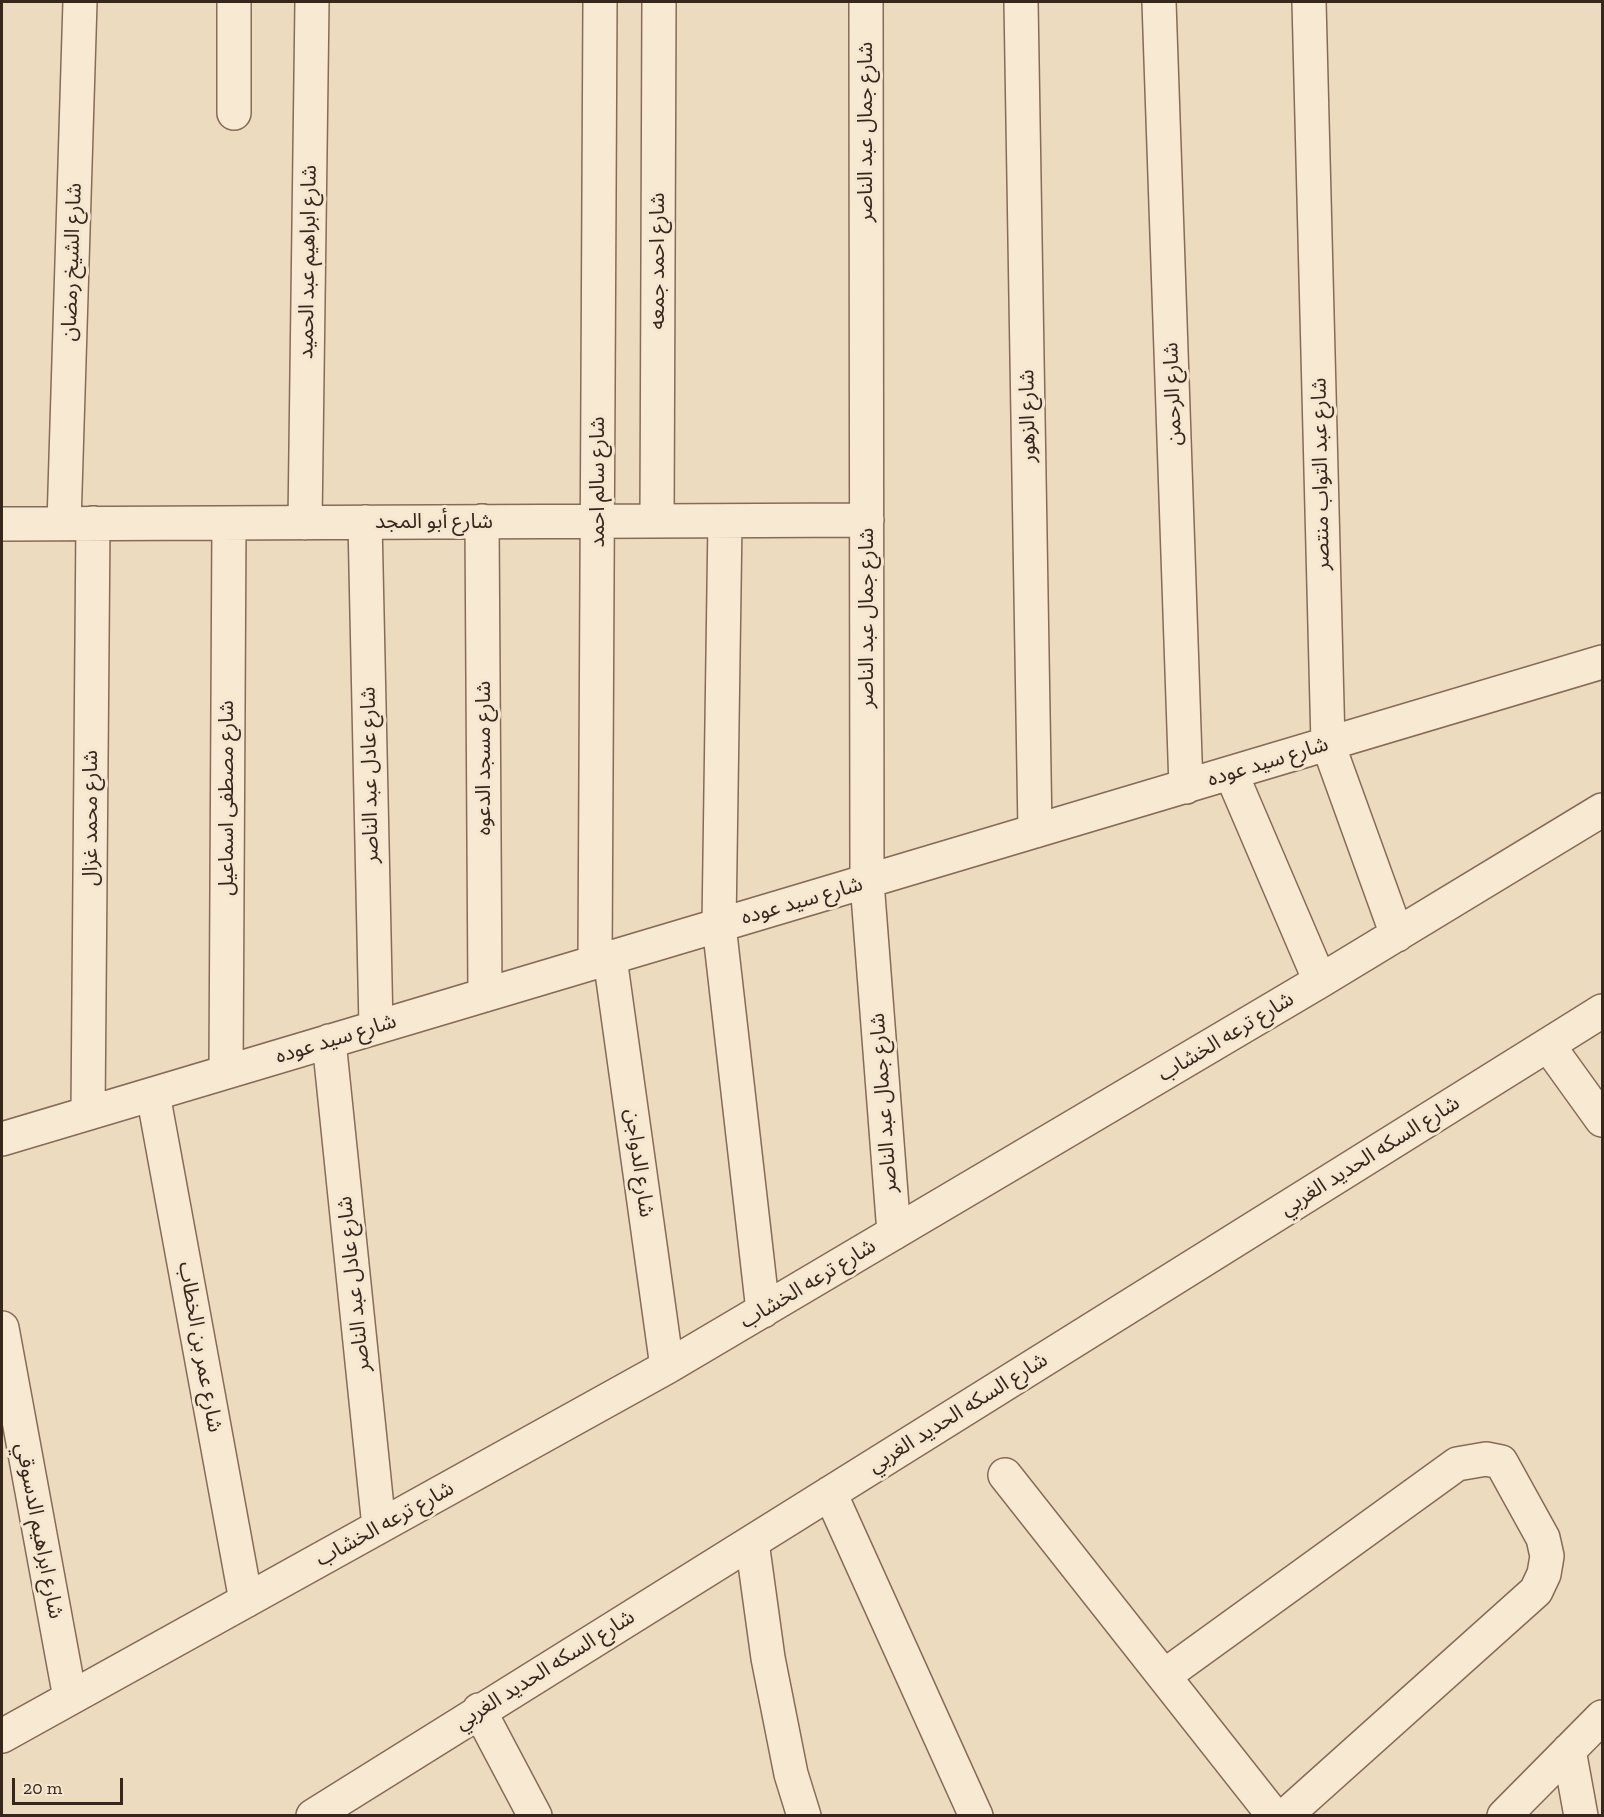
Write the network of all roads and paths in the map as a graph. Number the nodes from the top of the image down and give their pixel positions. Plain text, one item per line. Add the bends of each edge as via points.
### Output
1 (80, 2) edge
2 (234, 2) edge
3 (312, 2) edge
4 (600, 2) edge
5 (659, 2) edge
6 (866, 2) edge
7 (1021, 2) edge
8 (1159, 2) edge
9 (1309, 2) edge
10 (234, 113) dead end
11 (867, 520) junction
12 (597, 521) junction
13 (657, 521) junction
14 (724, 521) junction
15 (305, 522) junction
16 (365, 522) junction
17 (482, 522) junction
18 (78, 523) junction
19 (229, 523) junction
20 (2, 524) edge
21 (1602, 662) edge
22 (1328, 744) junction
23 (1231, 773) junction
24 (1186, 787) junction
25 (1602, 810) edge
26 (1035, 831) junction
27 (867, 882) junction
28 (719, 926) junction
29 (1397, 934) junction
30 (603, 960) junction
31 (1320, 981) junction
32 (485, 995) junction
33 (1602, 1011) edge
34 (376, 1028) junction
35 (329, 1041) junction
36 (1548, 1045) junction
37 (226, 1072) junction
38 (153, 1094) junction
39 (88, 1113) junction
40 (1602, 1120) edge
41 (2, 1139) edge
42 (894, 1233) junction
43 (763, 1311) junction
44 (2, 1328) edge
45 (667, 1367) junction
46 (1005, 1475) dead end
47 (830, 1493) junction
48 (379, 1527) junction
49 (752, 1542) junction
50 (246, 1601) junction
51 (1164, 1676) junction
52 (70, 1698) junction
53 (479, 1710) junction
54 (1602, 1717) edge
55 (2, 1736) edge
56 (1569, 1750) junction
57 (356, 1804) edge
58 (313, 1815) edge
59 (535, 1815) edge
60 (804, 1815) edge
61 (976, 1815) edge
62 (1274, 1815) edge
63 (1284, 1815) edge
64 (1504, 1815) edge
65 (1581, 1815) edge

1 - 18 street, شارع الشيخ رمضان
2 - 10 street
3 - 15 street, شارع ابراهيم عبد الحميد
4 - 12 street, شارع سالم احمد
5 - 13 street, شارع احمد جمعه
6 - 11 street, شارع جمال عبد الناصر
7 - 26 street, شارع الزهور
8 - 24 street, شارع الرحمن
9 - 22 street, شارع عبد التواب منتصر
11 - 14 street, شارع أبو المجد
11 - 27 street, شارع جمال عبد الناصر
12 - 13 street, شارع أبو المجد
12 - 17 street, شارع أبو المجد
12 - 30 street, شارع سالم احمد
13 - 14 street, شارع أبو المجد
14 - 28 street
15 - 16 street, شارع أبو المجد
15 - 19 street, شارع أبو المجد
16 - 17 street, شارع أبو المجد
16 - 34 street, شارع عادل عبد الناصر
17 - 32 street, شارع مسجد الدعوه
18 - 19 street, شارع أبو المجد
18 - 20 street, شارع أبو المجد
18 - 39 street, شارع محمد غزال
19 - 37 street, شارع مصطفى اسماعيل
21 - 22 street, شارع سيد عوده
22 - 23 street, شارع سيد عوده
22 - 29 street, شارع عبد التواب منتصر
23 - 24 street, شارع سيد عوده
23 - 31 street
24 - 26 street, شارع سيد عوده
25 - 29 street, شارع ترعه الخشاب
26 - 27 street, شارع سيد عوده
27 - 28 street, شارع سيد عوده
27 - 42 street, شارع جمال عبد الناصر
28 - 30 street, شارع سيد عوده
28 - 43 street
29 - 31 street, شارع ترعه الخشاب
30 - 32 street, شارع سيد عوده
30 - 45 street, شارع الدواجن
31 - 42 street, شارع ترعه الخشاب
32 - 34 street, شارع سيد عوده
33 - 36 street, شارع السكه الحديد الغربي
34 - 35 street, شارع سيد عوده
35 - 37 street, شارع سيد عوده
35 - 48 street, شارع عادل عبد الناصر
36 - 40 street
36 - 47 street, شارع السكه الحديد الغربي
37 - 38 street, شارع سيد عوده
38 - 39 street, شارع سيد عوده
38 - 50 street, شارع عمر بن الخطاب
39 - 41 street, شارع سيد عوده
42 - 43 street, شارع ترعه الخشاب
43 - 45 street, شارع ترعه الخشاب
44 - 52 street, شارع ابراهيم الدسوقي
45 - 48 street, شارع ترعه الخشاب
46 - 51 street
47 - 49 street, شارع السكه الحديد الغربي
47 - 61 street
48 - 50 street, شارع ترعه الخشاب
49 - 53 street, شارع السكه الحديد الغربي
49 - 60 street via 768,1658 791,1773
50 - 52 street, شارع ترعه الخشاب
51 - 62 street
51 - 63 street via 1458,1464 1486,1458 1501,1462 1543,1538 1547,1556 1536,1591
52 - 55 street, شارع ترعه الخشاب
53 - 57 street, شارع السكه الحديد الغربي
53 - 59 street
54 - 56 street
56 - 64 street
56 - 65 street
57 - 58 street, شارع السكه الحديد الغربي

